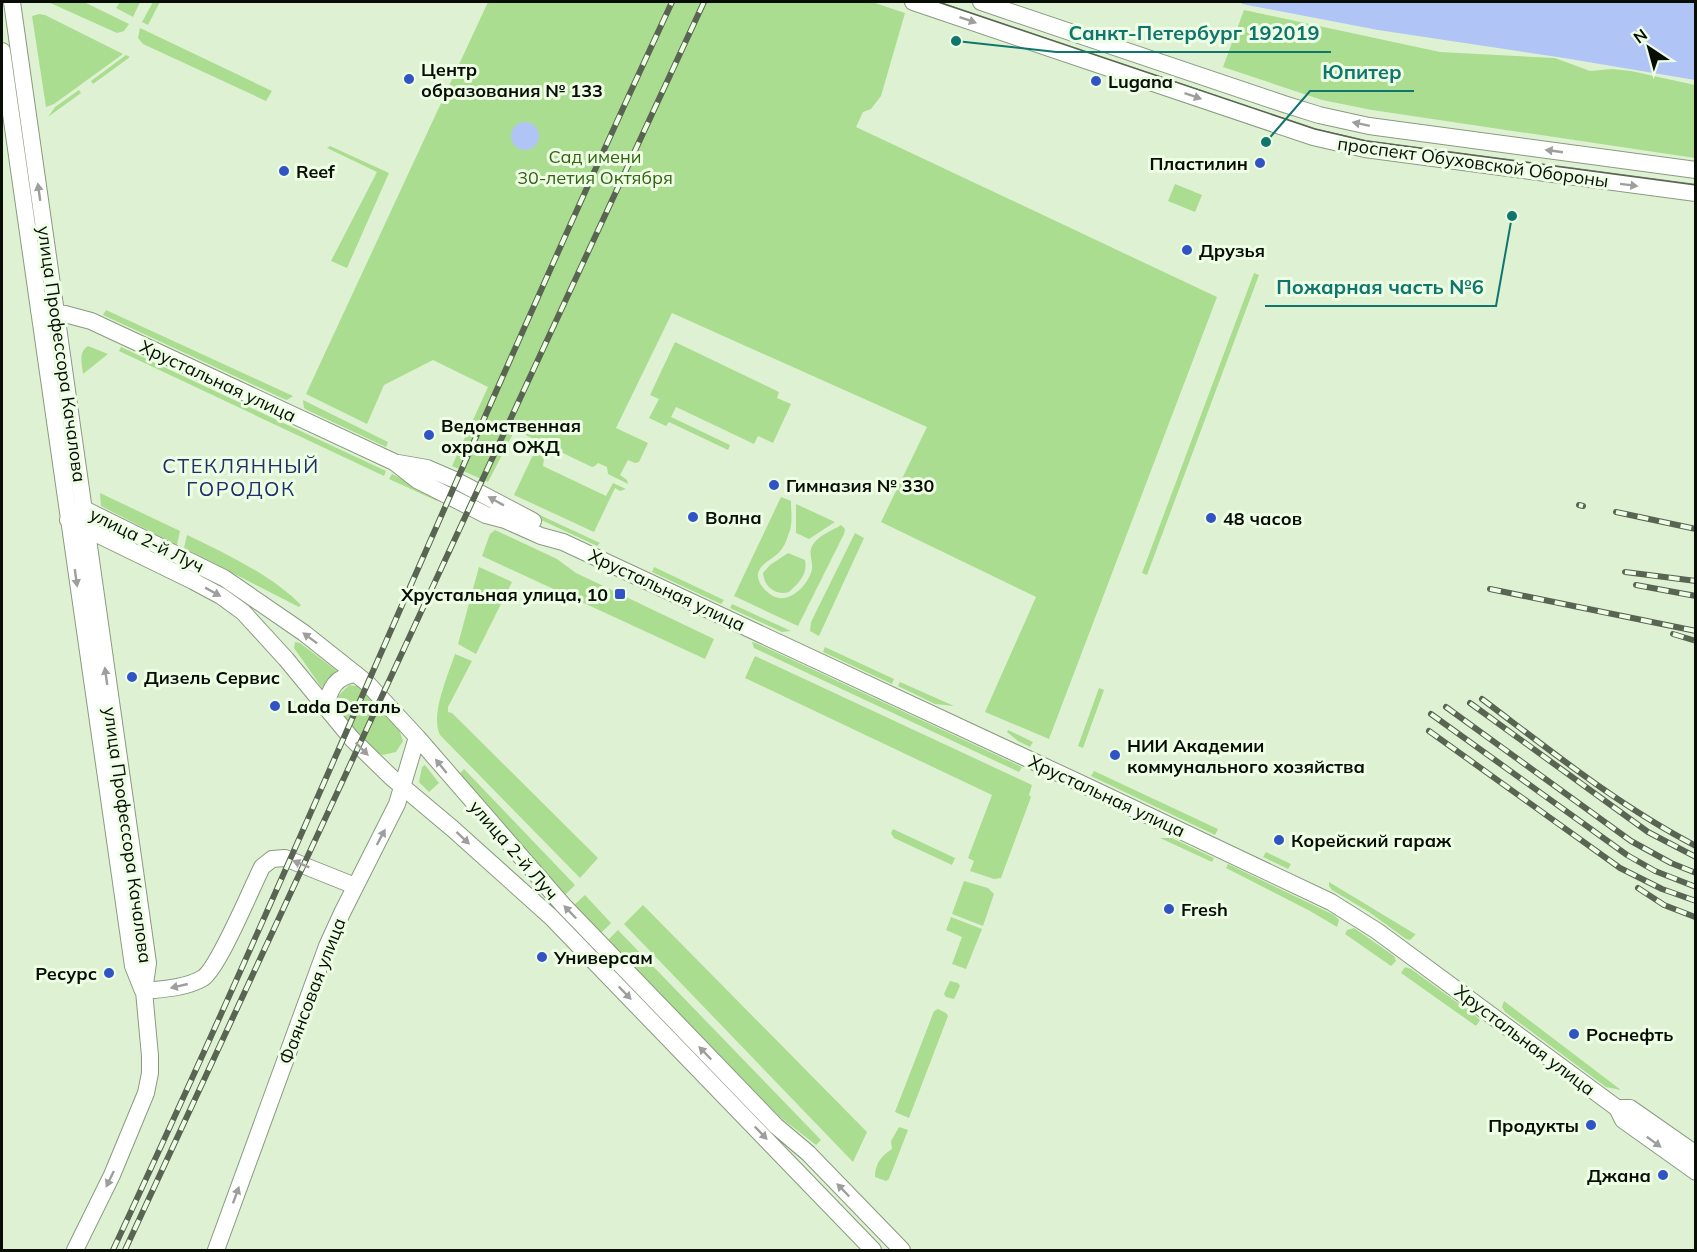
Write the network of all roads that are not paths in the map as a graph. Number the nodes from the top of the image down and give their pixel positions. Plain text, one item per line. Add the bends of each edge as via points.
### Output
1 (12, 2) edge
2 (913, 2) edge
3 (981, 2) edge
4 (2, 51) edge
5 (1695, 170) edge
6 (1695, 193) edge
7 (39, 311) junction
8 (57, 313) junction
9 (82, 508) junction
10 (68, 520) junction
11 (86, 529) junction
12 (356, 674) junction
13 (325, 708) junction
14 (417, 737) junction
15 (403, 786) junction
16 (355, 886) junction
17 (144, 991) junction
18 (1617, 1108) junction
19 (1695, 1154) edge
20 (1695, 1172) edge
21 (75, 1251) edge
22 (216, 1251) edge
23 (873, 1251) edge
24 (902, 1251) edge

8 -> 1 main road, улица Профессора Качалова
2 -> 6 main road, проспект Обуховской Обороны via 1313,137 1365,149
5 -> 3 main road, проспект Обуховской Обороны via 1331,118
4 - 7 main road, улица Профессора Качалова
7 - 8 main road, Хрустальная улица
7 - 10 main road, улица Профессора Качалова
8 - 9 main road, улица Профессора Качалова
8 - 18 main road, Хрустальная улица via 91,321 394,462 417,480 486,515 564,542 1331,902 1377,931
9 - 10 main road, улица 2-й Луч
9 - 11 main road, улица Профессора Качалова
12 -> 9 main road, улица 2-й Луч via 224,578
10 - 11 main road, улица 2-й Луч
10 -> 17 main road, улица Профессора Качалова via 133,966
11 -> 13 main road, улица 2-й Луч via 233,604 269,639
17 -> 11 main road, улица Профессора Качалова via 148,963
12 - 13 main road via 339,679
12 - 14 main road, улица 2-й Луч
13 -> 15 main road, улица 2-й Луч via 368,756
14 - 15 main road, Фаянсовая улица
24 -> 14 main road, улица 2-й Луч via 563,905
16 -> 15 main road, Фаянсовая улица
15 -> 23 main road, улица 2-й Луч via 544,911
16 -> 17 main road via 285,858 272,859 262,867 205,976 186,985
22 -> 16 main road, Фаянсовая улица via 327,946
17 -> 21 main road, улица Профессора Качалова via 150,1056 146,1093
18 - 19 main road, Хрустальная улица via 1630,1108
18 -> 20 main road, Хрустальная улица via 1623,1120

